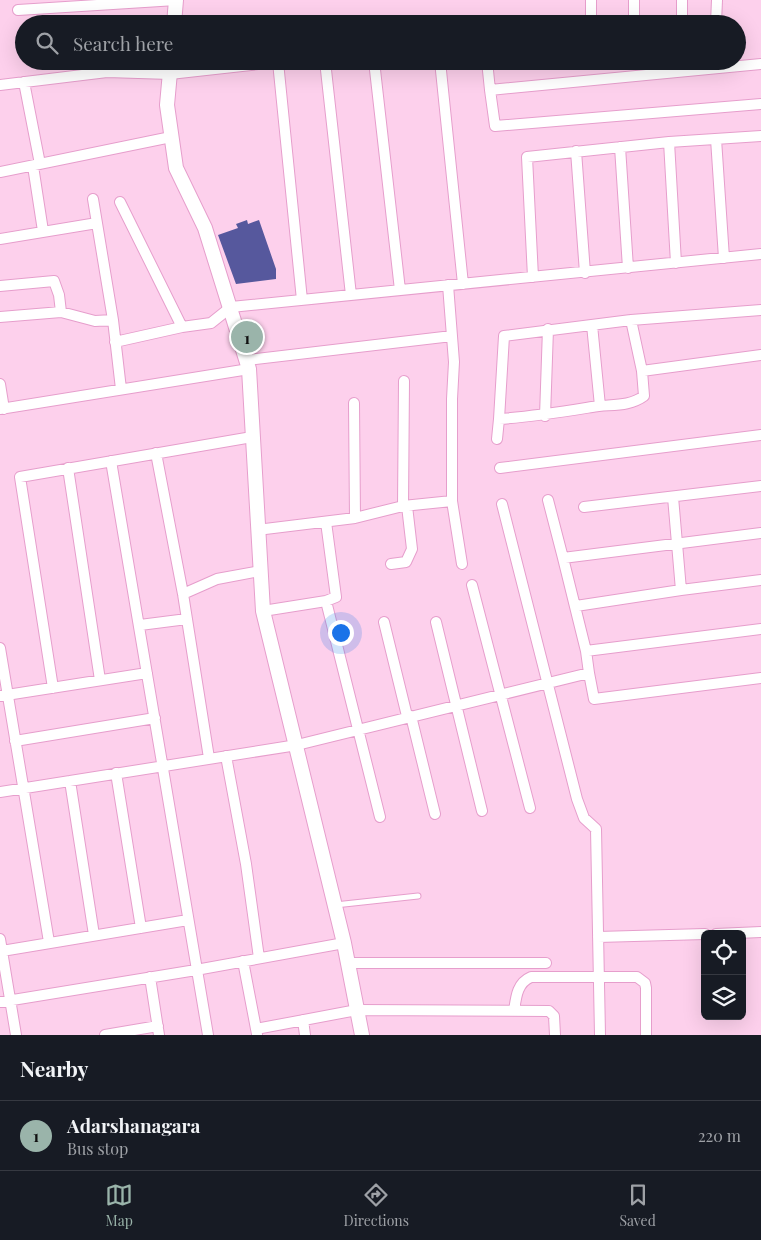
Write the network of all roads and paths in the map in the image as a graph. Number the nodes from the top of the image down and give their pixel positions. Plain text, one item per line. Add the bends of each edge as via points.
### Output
1 (176, 0) edge
2 (591, 0) edge
3 (634, 0) edge
4 (682, 0) edge
5 (717, 0) edge
6 (18, 10) dead end
7 (175, 15) edge
8 (591, 15) edge
9 (634, 15) edge
10 (682, 15) edge
11 (716, 15) edge
12 (761, 64) edge
13 (746, 65) edge
14 (138, 70) edge
15 (170, 70) edge
16 (283, 70) edge
17 (326, 70) edge
18 (375, 70) edge
19 (441, 70) edge
20 (488, 70) edge
21 (698, 70) edge
22 (24, 82) junction
23 (0, 85) edge
24 (490, 90) junction
25 (761, 104) edge
26 (761, 136) edge
27 (171, 137) junction
28 (716, 139) junction
29 (669, 142) junction
30 (620, 147) junction
31 (576, 151) junction
32 (36, 165) junction
33 (0, 172) edge
34 (93, 199) dead end
35 (120, 202) dead end
36 (98, 224) junction
37 (43, 231) junction
38 (0, 239) edge
39 (761, 254) edge
40 (724, 258) junction
41 (676, 263) junction
42 (628, 268) junction
43 (585, 272) junction
44 (532, 277) junction
45 (463, 284) junction
46 (448, 285) junction
47 (0, 286) edge
48 (400, 290) junction
49 (350, 295) junction
50 (302, 300) junction
51 (231, 307) junction
52 (761, 310) edge
53 (61, 312) junction
54 (0, 317) edge
55 (113, 320) junction
56 (631, 320) junction
57 (592, 325) junction
58 (182, 327) junction
59 (548, 329) junction
60 (452, 336) junction
61 (115, 342) junction
62 (761, 355) edge
63 (248, 364) junction
64 (642, 371) junction
65 (404, 381) dead end
66 (0, 384) edge
67 (121, 389) junction
68 (354, 403) dead end
69 (600, 406) junction
70 (2, 409) edge
71 (545, 416) junction
72 (499, 419) junction
73 (761, 434) edge
74 (252, 437) junction
75 (497, 438) dead end
76 (156, 453) junction
77 (111, 461) junction
78 (68, 468) junction
79 (500, 468) dead end
80 (761, 486) edge
81 (673, 497) junction
82 (548, 500) dead end
83 (452, 501) junction
84 (502, 504) dead end
85 (405, 506) junction
86 (584, 507) dead end
87 (355, 518) junction
88 (326, 522) junction
89 (256, 530) junction
90 (761, 533) edge
91 (676, 543) junction
92 (563, 558) junction
93 (390, 564) dead end
94 (462, 564) dead end
95 (260, 571) junction
96 (761, 580) edge
97 (472, 585) dead end
98 (681, 590) junction
99 (183, 594) junction
100 (326, 602) junction
101 (576, 606) junction
102 (263, 611) junction
103 (187, 619) junction
104 (384, 622) dead end
105 (436, 622) dead end
106 (140, 625) junction
107 (761, 629) edge
108 (0, 649) edge
109 (586, 651) junction
110 (147, 673) junction
111 (589, 673) junction
112 (761, 678) edge
113 (100, 680) junction
114 (548, 681) junction
115 (53, 688) junction
116 (501, 693) junction
117 (4, 695) edge
118 (455, 704) junction
119 (409, 716) junction
120 (155, 718) junction
121 (357, 729) junction
122 (15, 741) junction
123 (297, 744) junction
124 (226, 756) junction
125 (209, 758) junction
126 (164, 766) junction
127 (116, 773) junction
128 (70, 781) junction
129 (22, 789) junction
130 (0, 792) edge
131 (530, 808) dead end
132 (482, 811) dead end
133 (435, 814) dead end
134 (380, 817) dead end
135 (418, 896) dead end
136 (335, 905) junction
137 (188, 920) junction
138 (141, 928) junction
139 (761, 932) edge
140 (746, 933) edge
141 (701, 934) edge
142 (94, 935) junction
143 (598, 937) junction
144 (0, 938) edge
145 (49, 942) junction
146 (344, 943) junction
147 (2, 951) junction
148 (259, 958) junction
149 (243, 961) junction
150 (348, 963) junction
151 (546, 963) dead end
152 (196, 970) junction
153 (150, 977) junction
154 (599, 977) junction
155 (5, 1001) edge
156 (357, 1010) junction
157 (514, 1011) junction
158 (303, 1020) junction
159 (159, 1031) edge
160 (257, 1032) edge
161 (16, 1035) edge
162 (105, 1035) edge
163 (208, 1035) edge
164 (306, 1035) edge
165 (362, 1035) edge
166 (554, 1035) edge
167 (600, 1035) edge
168 (646, 1035) edge

1 - 6 street
1 - 7 street
2 - 8 street
3 - 9 street
4 - 10 street
5 - 11 street
12 - 13 street
14 - 22 street
15 - 27 street via 167,105
16 - 50 street
17 - 49 street
18 - 48 street
19 - 45 street
20 - 24 street
21 - 24 street
22 - 23 street
22 - 32 street
24 - 25 street via 495,126
26 - 28 street
27 - 32 street
27 - 51 street via 176,168 205,228
28 - 29 street
28 - 40 street
29 - 30 street
29 - 41 street
30 - 31 street
30 - 42 street
31 - 43 street
31 - 44 street via 527,157
32 - 33 street
32 - 37 street
34 - 36 street
35 - 58 street
36 - 37 street
36 - 55 street
37 - 38 street
39 - 40 street
40 - 41 street
41 - 42 street
42 - 43 street
43 - 44 street
44 - 45 street
45 - 46 street
46 - 48 street
46 - 60 street
47 - 53 street via 54,282
48 - 49 street
49 - 50 street
50 - 51 street
51 - 58 street via 211,323
51 - 63 street
52 - 56 street
53 - 54 street
53 - 55 street via 95,321
55 - 61 street
56 - 57 street
56 - 64 street
57 - 59 street
57 - 69 street
58 - 61 street
59 - 71 street
59 - 72 street via 504,336
60 - 63 street
60 - 83 street
61 - 67 street
62 - 64 street
63 - 67 street
63 - 74 street
64 - 69 street via 644,396 630,404
65 - 85 street
66 - 70 street
67 - 70 street
68 - 87 street
69 - 71 street
71 - 72 street
72 - 75 street
73 - 79 street
74 - 76 street
74 - 89 street
76 - 77 street
76 - 99 street
77 - 78 street
77 - 106 street
78 - 113 street
78 - 115 street via 20,476
80 - 81 street
81 - 86 street
81 - 91 street
82 - 92 street
83 - 85 street
83 - 94 street
84 - 114 street
85 - 87 street
85 - 93 street via 411,556 406,562
87 - 88 street
88 - 89 street
88 - 100 street via 336,597
89 - 95 street
90 - 91 street
91 - 92 street
91 - 98 street
92 - 101 street
95 - 99 street via 217,579
95 - 102 street
96 - 98 street
97 - 116 street
98 - 101 street
99 - 103 street
100 - 102 street
100 - 121 street
101 - 109 street
102 - 123 street
103 - 106 street
103 - 125 street
104 - 119 street
105 - 118 street
106 - 110 street
107 - 109 street
108 - 117 street
109 - 111 street
110 - 113 street
110 - 120 street
111 - 112 street via 594,699
111 - 114 street
113 - 115 street
114 - 116 street
114 - 143 street via 581,812 596,829
115 - 117 street
116 - 118 street
116 - 131 street
117 - 122 street
118 - 119 street
118 - 132 street
119 - 121 street
119 - 133 street
120 - 122 street
120 - 126 street
121 - 123 street
121 - 134 street
122 - 129 street
123 - 124 street
123 - 136 street
124 - 125 street
124 - 148 street
125 - 126 street
126 - 127 street
126 - 137 street
127 - 128 street
127 - 138 street
128 - 129 street
128 - 142 street
129 - 130 street
129 - 145 street
135 - 136 lane
136 - 146 street
137 - 138 street
137 - 152 street
138 - 142 street
139 - 140 street
141 - 143 street
142 - 145 street
143 - 154 street
144 - 147 street
145 - 147 street
146 - 148 street
146 - 150 street
147 - 155 street
148 - 149 street
149 - 152 street
149 - 160 street
150 - 151 street
150 - 156 street
152 - 153 street
152 - 163 street
153 - 155 street
153 - 159 street
154 - 157 street via 527,979 518,989
154 - 167 street
154 - 168 street via 637,977 645,983
155 - 161 street
156 - 157 street
156 - 158 street
156 - 165 street
157 - 166 street via 552,1013
158 - 160 street
158 - 164 street
159 - 162 street

